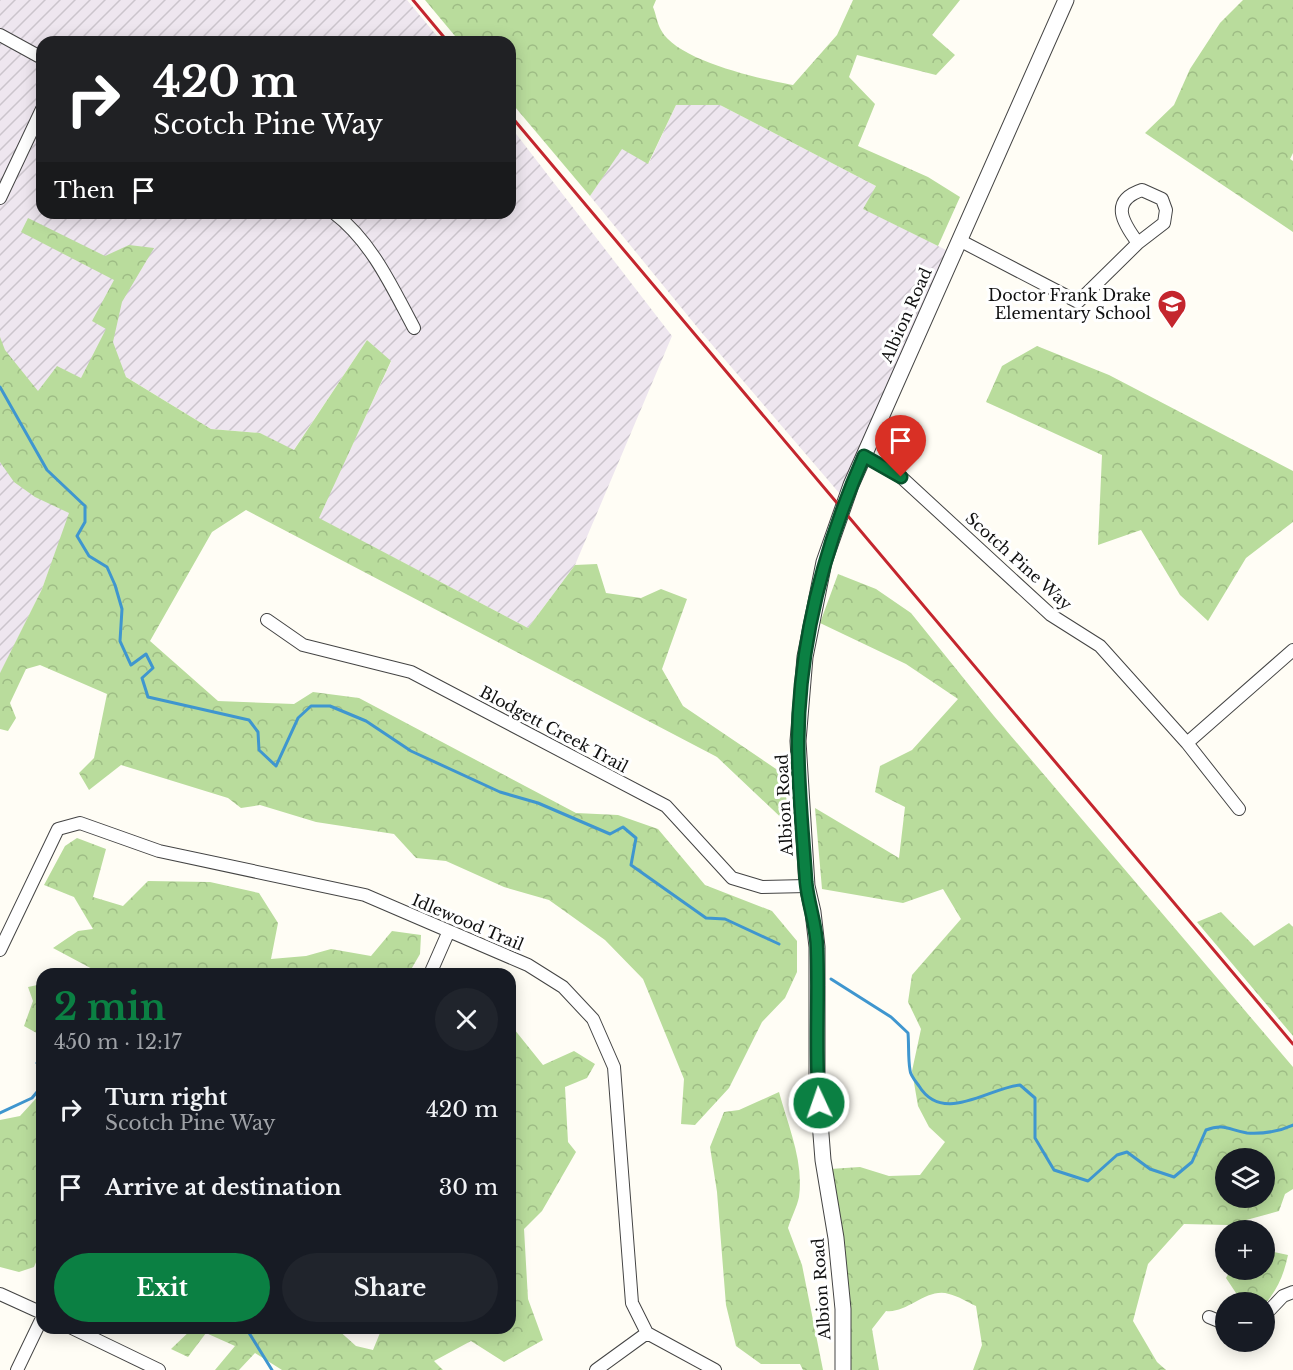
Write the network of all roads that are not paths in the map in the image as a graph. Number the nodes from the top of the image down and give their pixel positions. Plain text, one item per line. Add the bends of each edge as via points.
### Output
1 (1066, 0) edge
2 (0, 35) edge
3 (36, 55) edge
4 (36, 122) edge
5 (0, 198) edge
6 (340, 219) edge
7 (959, 240) junction
8 (1138, 243) dead end
9 (414, 328) dead end
10 (864, 456) junction
11 (267, 620) dead end
12 (1293, 650) edge
13 (1187, 743) junction
14 (1239, 809) dead end
15 (807, 886) junction
16 (448, 933) junction
17 (0, 950) edge
18 (433, 968) edge
19 (1293, 1292) edge
20 (0, 1294) edge
21 (1275, 1304) edge
22 (36, 1310) edge
23 (1209, 1317) dead end
24 (1215, 1319) edge
25 (36, 1330) edge
26 (647, 1333) junction
27 (84, 1334) edge
28 (17, 1370) edge
29 (159, 1370) edge
30 (596, 1370) edge
31 (715, 1370) edge
32 (843, 1370) edge

1 - 7 street, Albion Road
2 - 3 street
4 - 5 street
6 - 9 street via 377,261
7 - 8 street via 1078,302
7 - 10 street, Albion Road
10 - 13 street, Scotch Pine Way via 901,477 1051,615 1100,646
10 - 15 street, Albion Road via 824,562 805,657 798,741
11 - 15 street, Blodgett Creek Trail via 303,645 411,672 666,807 732,878 762,887
12 - 13 street
13 - 14 street, Scotch Pine Way
15 - 32 street, Albion Road via 818,947 817,1083 843,1309
16 - 17 street, Idlewood Trail via 365,895 159,851 80,823 58,829
16 - 18 street
16 - 26 street, Idlewood Trail via 528,965 563,987 593,1019 614,1067 632,1303
19 - 21 street
20 - 22 street
23 - 24 street
25 - 28 street
26 - 30 street
26 - 31 street
27 - 29 street

